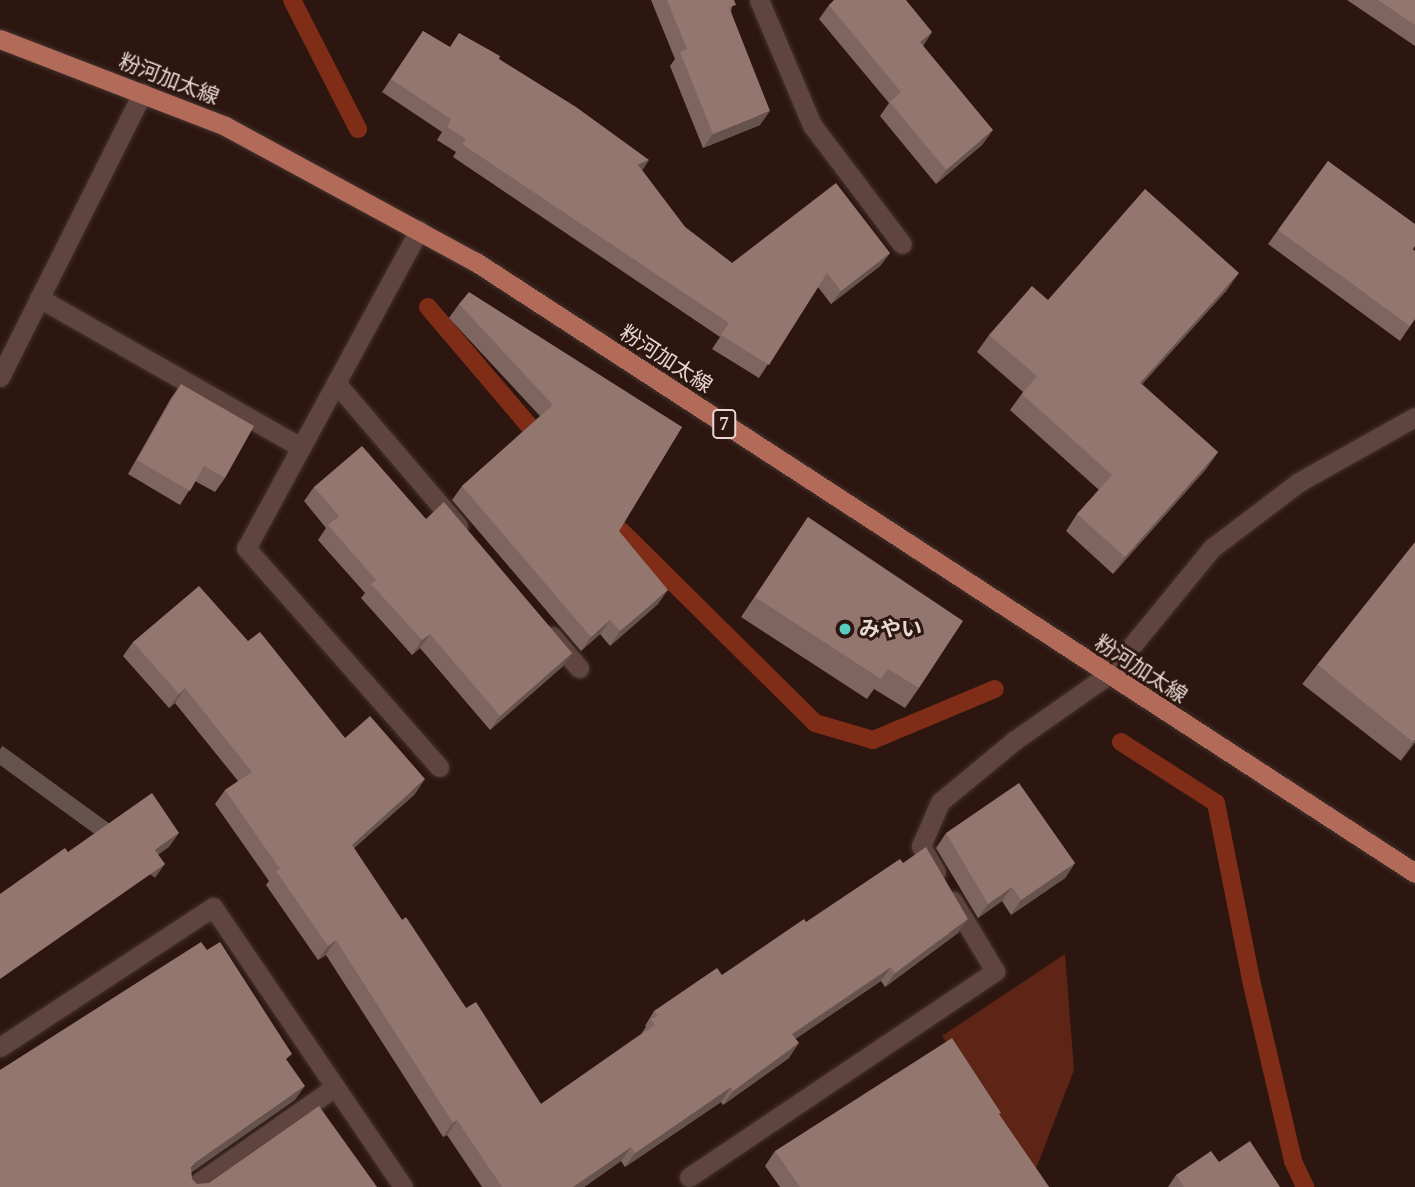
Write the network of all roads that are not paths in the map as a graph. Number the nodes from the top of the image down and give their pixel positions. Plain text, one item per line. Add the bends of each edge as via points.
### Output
1 (759, 0) edge
2 (0, 39) edge
3 (142, 93) junction
4 (419, 230) junction
5 (902, 244) dead end
6 (39, 298) junction
7 (0, 377) edge
8 (335, 383) junction
9 (1415, 417) edge
10 (300, 447) junction
11 (471, 541) edge
12 (543, 626) edge
13 (579, 668) dead end
14 (1108, 675) junction
15 (439, 767) dead end
16 (1415, 873) edge
17 (0, 1047) edge
18 (335, 1087) junction
19 (686, 1184) edge
20 (192, 1187) edge
21 (403, 1187) edge

1 - 5 street via 812,125
2 - 3 main road, 粉河加太線 / 7
3 - 4 main road, 粉河加太線 / 7 via 225,125
3 - 6 street
4 - 8 street
4 - 14 main road, 粉河加太線 / 7 via 487,269
6 - 7 street
6 - 10 street
8 - 10 street
8 - 11 street
9 - 14 street via 1299,482 1212,548
10 - 15 street via 246,548
12 - 13 street
14 - 16 main road, 粉河加太線 / 7
14 - 19 street via 1015,740 940,802 921,846 995,971
17 - 18 street via 213,907
18 - 20 street
18 - 21 street

